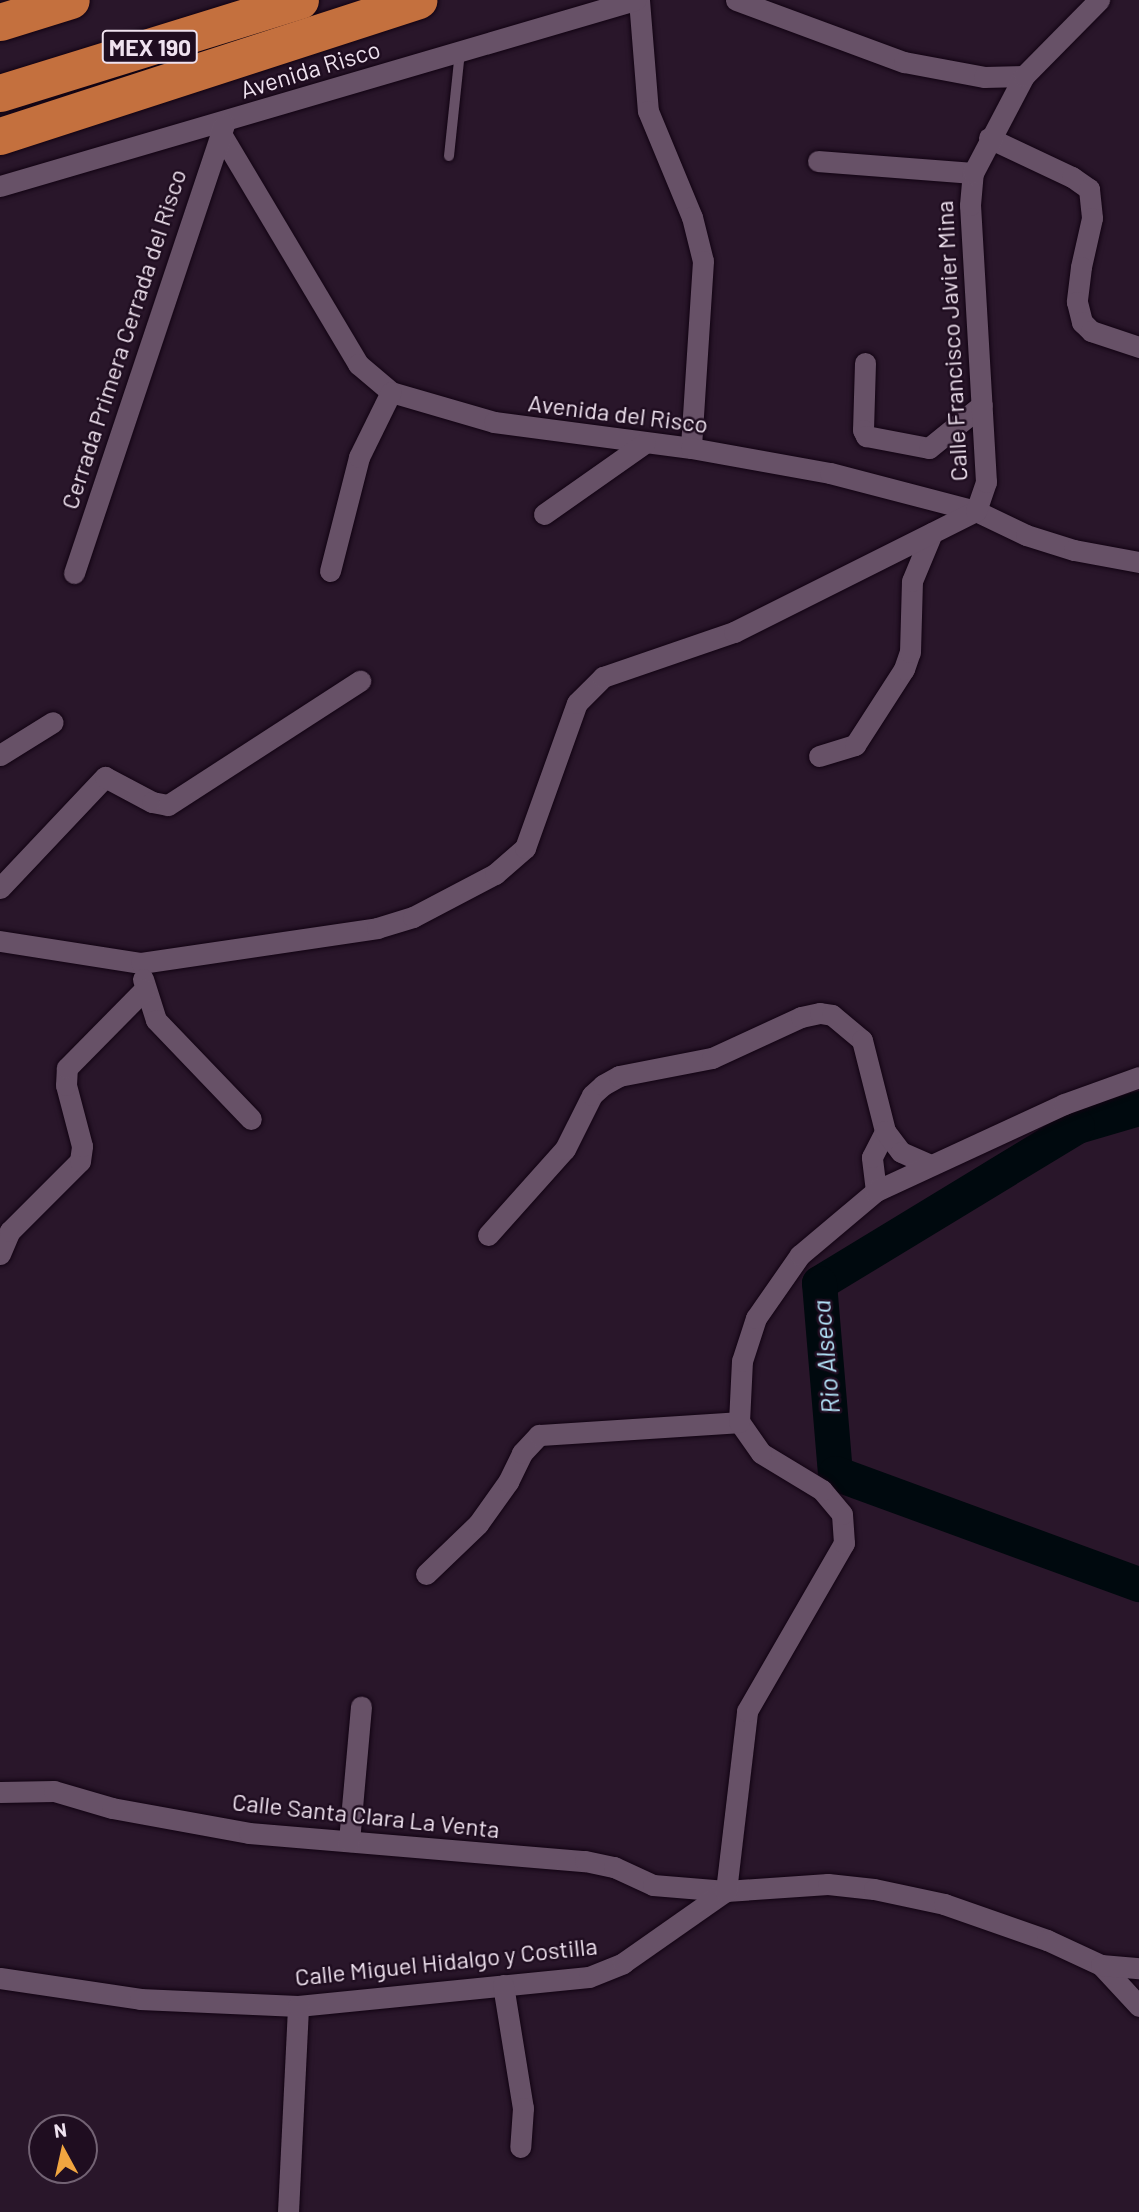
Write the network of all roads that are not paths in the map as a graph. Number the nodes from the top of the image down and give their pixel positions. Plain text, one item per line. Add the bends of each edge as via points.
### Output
1 (71, 0) edge
2 (300, 0) edge
3 (418, 0) edge
4 (637, 0) edge
5 (736, 0) edge
6 (1099, 0) edge
7 (0, 22) edge
8 (460, 52) junction
9 (1024, 76) junction
10 (0, 93) edge
11 (223, 128) junction
12 (0, 135) edge
13 (989, 138) junction
14 (449, 156) dead end
15 (818, 161) dead end
16 (973, 173) junction
17 (0, 186) edge
18 (1139, 348) edge
19 (865, 363) dead end
20 (391, 392) junction
21 (982, 405) junction
22 (645, 443) junction
23 (691, 448) junction
24 (976, 511) junction
25 (544, 514) dead end
26 (932, 533) junction
27 (1139, 562) edge
28 (330, 572) dead end
29 (74, 573) dead end
30 (360, 681) dead end
31 (53, 722) dead end
32 (0, 755) edge
33 (819, 756) dead end
34 (0, 888) edge
35 (0, 941) edge
36 (141, 963) junction
37 (144, 990) junction
38 (1139, 1077) edge
39 (251, 1119) dead end
40 (885, 1130) junction
41 (928, 1164) junction
42 (876, 1191) junction
43 (488, 1235) dead end
44 (0, 1254) edge
45 (739, 1422) junction
46 (426, 1574) dead end
47 (361, 1707) dead end
48 (0, 1792) edge
49 (349, 1841) junction
50 (726, 1891) junction
51 (1101, 1965) junction
52 (1139, 1968) edge
53 (0, 1978) edge
54 (503, 1985) junction
55 (298, 2006) junction
56 (1139, 2006) edge
57 (520, 2147) dead end
58 (288, 2212) edge

1 - 7 highway
2 - 10 highway, MEX 190
3 - 12 highway
4 - 8 street, Avenida Risco
4 - 23 street via 648,111 692,217 703,261
5 - 9 street via 904,62 984,77
6 - 9 street, Calle Francisco Javier Mina
8 - 11 street, Avenida Risco
8 - 14 lane
9 - 13 street, Calle Francisco Javier Mina
11 - 17 street, Avenida Risco
11 - 20 street, Avenida del Risco via 358,364
11 - 29 street, Cerrada Primera Cerrada del Risco
13 - 16 street, Calle Francisco Javier Mina
13 - 18 street via 1088,189 1093,218 1077,302 1082,322 1091,331
15 - 16 street
16 - 21 street, Calle Francisco Javier Mina via 970,205
19 - 21 street via 866,436 929,448
20 - 22 street, Avenida del Risco via 494,422
20 - 28 street via 359,457
21 - 24 street, Calle Francisco Javier Mina via 986,482
22 - 23 street, Avenida del Risco
22 - 25 street
23 - 24 street, Avenida del Risco via 830,473
24 - 26 street
24 - 27 street, Avenida del Risco via 1026,535
26 - 33 street via 912,581 910,652 904,669 855,745
26 - 36 street via 734,632 603,677 587,689 577,703 525,848 495,874 413,917 377,928
30 - 34 street via 168,805 152,802 105,777
31 - 32 street
35 - 36 street
36 - 37 street
37 - 39 street via 156,1020
37 - 44 street via 67,1068 66,1085 82,1146 79,1161 9,1231
38 - 41 street
40 - 41 street via 901,1152
40 - 42 street via 872,1157
40 - 43 street via 862,1040 832,1015 801,1017 712,1058 619,1076 603,1085 565,1149
41 - 42 street
42 - 45 street via 800,1255 756,1318 742,1361
45 - 46 street via 539,1435 522,1453 478,1524
45 - 50 street via 761,1453 822,1490 842,1514 844,1543 747,1712
47 - 49 street
48 - 49 street, Calle Santa Clara La Venta via 54,1791 112,1808 249,1833
49 - 50 street, Calle Santa Clara La Venta via 585,1861 614,1867 653,1885
50 - 51 street via 828,1884 912,1896 1037,1936
50 - 54 street, Calle Miguel Hidalgo y Costilla via 605,1973
51 - 52 street
51 - 56 street
53 - 55 street, Calle Miguel Hidalgo y Costilla via 140,1999
54 - 55 street, Calle Miguel Hidalgo y Costilla
54 - 57 street via 523,2108
55 - 58 street

